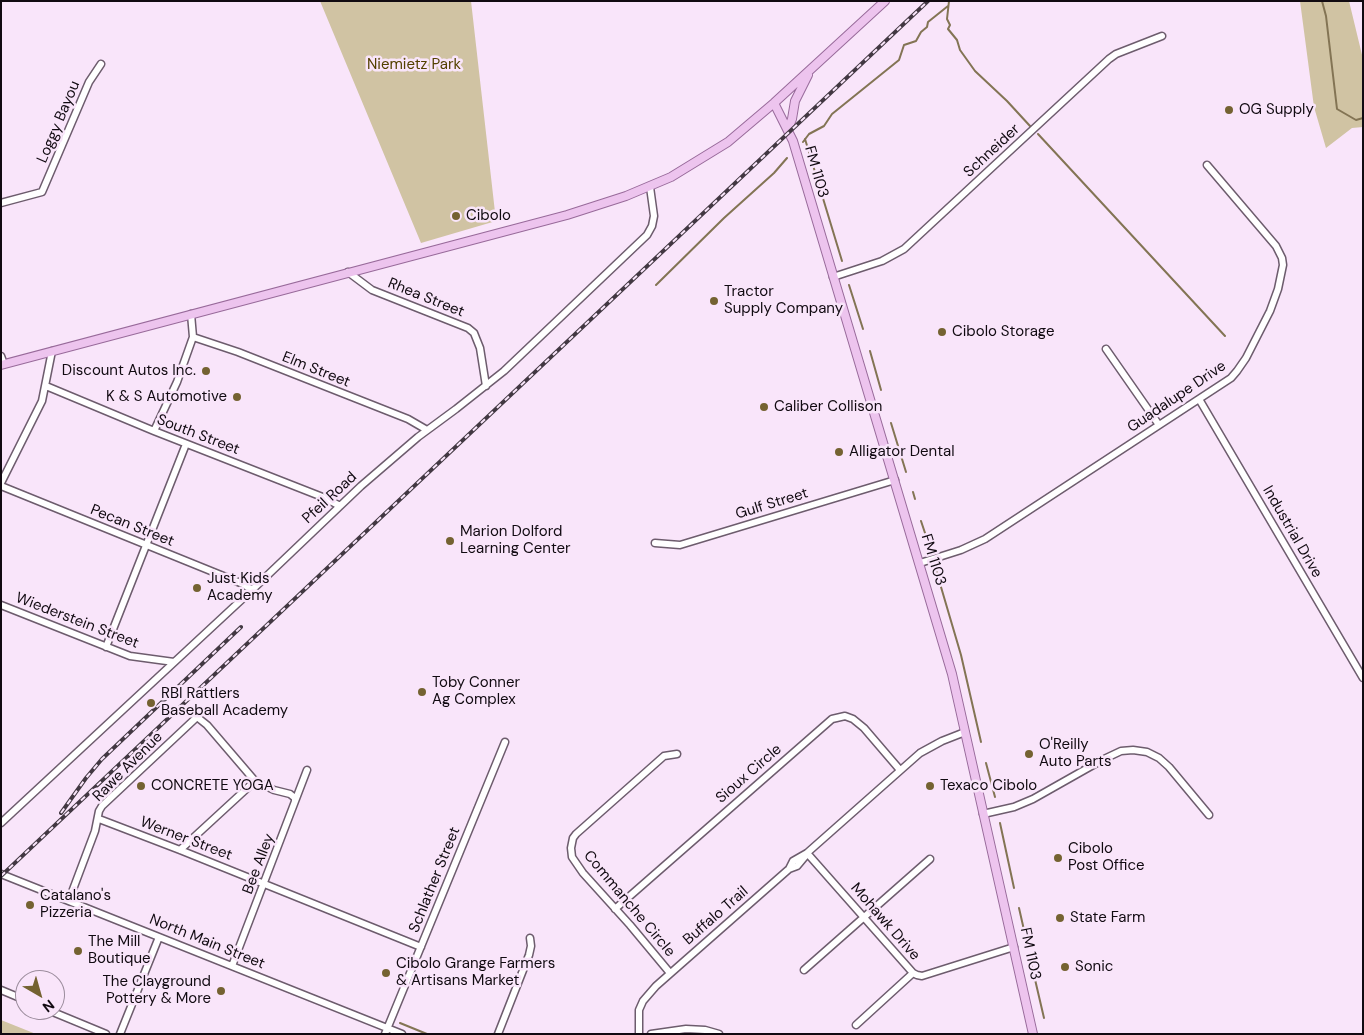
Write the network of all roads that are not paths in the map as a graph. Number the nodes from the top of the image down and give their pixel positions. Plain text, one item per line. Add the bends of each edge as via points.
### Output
1 (885, 1) edge
2 (1162, 36) dead end
3 (101, 64) dead end
4 (812, 68) junction
5 (774, 103) junction
6 (788, 129) junction
7 (1207, 165) dead end
8 (650, 187) junction
9 (1, 202) edge
10 (348, 272) junction
11 (833, 277) junction
12 (191, 314) junction
13 (193, 337) junction
14 (1106, 349) dead end
15 (52, 351) junction
16 (1, 356) edge
17 (2, 364) edge
18 (46, 386) junction
19 (486, 386) junction
20 (1199, 399) junction
21 (1158, 425) junction
22 (427, 430) junction
23 (154, 431) junction
24 (186, 444) junction
25 (895, 480) junction
26 (1, 485) edge
27 (340, 506) junction
28 (655, 543) dead end
29 (147, 545) junction
30 (920, 563) junction
31 (252, 590) junction
32 (1, 605) edge
33 (106, 647) junction
34 (174, 662) junction
35 (1363, 678) edge
36 (965, 732) junction
37 (505, 742) dead end
38 (677, 754) dead end
39 (307, 770) dead end
40 (900, 770) junction
41 (255, 781) junction
42 (295, 801) junction
43 (983, 814) junction
44 (1208, 815) dead end
45 (99, 819) junction
46 (1, 822) edge
47 (180, 850) junction
48 (807, 853) junction
49 (930, 859) dead end
50 (2, 874) edge
51 (264, 883) junction
52 (69, 900) junction
53 (615, 909) junction
54 (863, 916) junction
55 (159, 936) junction
56 (530, 938) dead end
57 (421, 947) junction
58 (1014, 947) junction
59 (232, 966) junction
60 (804, 970) dead end
61 (670, 973) junction
62 (913, 973) junction
63 (1, 990) edge
64 (15, 996) edge
65 (65, 1017) edge
66 (856, 1025) dead end
67 (387, 1031) edge
68 (106, 1034) edge
69 (120, 1034) edge
70 (402, 1034) edge
71 (498, 1034) edge
72 (639, 1034) edge
73 (651, 1034) edge
74 (719, 1034) edge
75 (1033, 1034) edge

1 - 4 main road
2 - 11 street, Schneider via 1109,58 904,250
3 - 9 street, Loggy Bayou via 89,82 42,192
4 - 5 main road
4 - 6 main road via 801,86
5 - 6 main road, FM 1103 / FM 1103
5 - 8 main road via 713,152
6 - 11 main road, FM 1103 / FM 1103
7 - 20 street, Guadalupe Drive via 1276,246 1282,258 1283,272 1270,311 1246,358 1231,378
8 - 10 main road via 612,202
8 - 19 street, Pfeil Road via 654,216 647,235
10 - 12 main road
10 - 19 street, Rhea Street via 372,290 468,328 474,333 480,348
11 - 25 main road, FM 1103 / FM 1103
12 - 13 street
12 - 15 main road
13 - 22 street, Elm Street via 408,419
13 - 23 street
14 - 21 street
15 - 17 main road
15 - 18 street
16 - 17 street
18 - 23 street, South Street
18 - 26 street via 42,401
19 - 22 street, Pfeil Road
20 - 21 street, Guadalupe Drive
20 - 35 street, Industrial Drive
21 - 30 street, Guadalupe Drive via 985,539
22 - 27 street, Pfeil Road
23 - 24 street, South Street
24 - 27 street, South Street
24 - 29 street
25 - 28 street, Gulf Street via 680,545
25 - 30 main road, FM 1103 / FM 1103
26 - 29 street, Pecan Street
27 - 31 street, Pfeil Road
29 - 31 street, Pecan Street
29 - 33 street
30 - 36 main road, FM 1103 / FM 1103
31 - 34 street, Pfeil Road
32 - 33 street, Wiederstein Street
33 - 34 street, Wiederstein Street via 130,656
34 - 46 street, Pfeil Road
36 - 40 street, Buffalo Trail via 928,748
36 - 43 main road, FM 1103 / FM 1103
37 - 57 street, Schlather Street
38 - 53 street, Commanche Circle via 664,756 573,838 571,853 575,863
39 - 42 street, Bee Alley
40 - 48 street, Buffalo Trail
40 - 53 street, Sioux Circle via 853,719 845,716 832,719
41 - 42 street via 290,794
41 - 45 street, Rawe Avenue via 197,717 102,806
41 - 47 street
42 - 51 street, Bee Alley
43 - 44 street via 1033,800 1102,760 1133,750 1147,752 1169,766
43 - 58 main road, FM 1103 / FM 1103
45 - 47 street, Werner Street
45 - 52 street, Rawe Avenue
47 - 51 street, Werner Street
48 - 54 street, Mohawk Drive
48 - 61 street, Buffalo Trail via 798,857 789,869
49 - 54 street
50 - 52 street, North Main Street
51 - 57 street
51 - 59 street, Bee Alley
52 - 55 street, North Main Street
53 - 61 street, Commanche Circle
54 - 60 street
54 - 62 street, Mohawk Drive
55 - 59 street, North Main Street
55 - 69 street
56 - 71 street via 529,955
57 - 67 street, Schlather Street
58 - 62 street, Mohawk Drive via 922,976
58 - 75 main road, FM 1103 / FM 1103
59 - 67 street, North Main Street
61 - 72 street, Buffalo Trail via 641,1005
62 - 66 street
63 - 64 street
65 - 68 street
67 - 70 street, North Main Street
73 - 74 street via 686,1029

